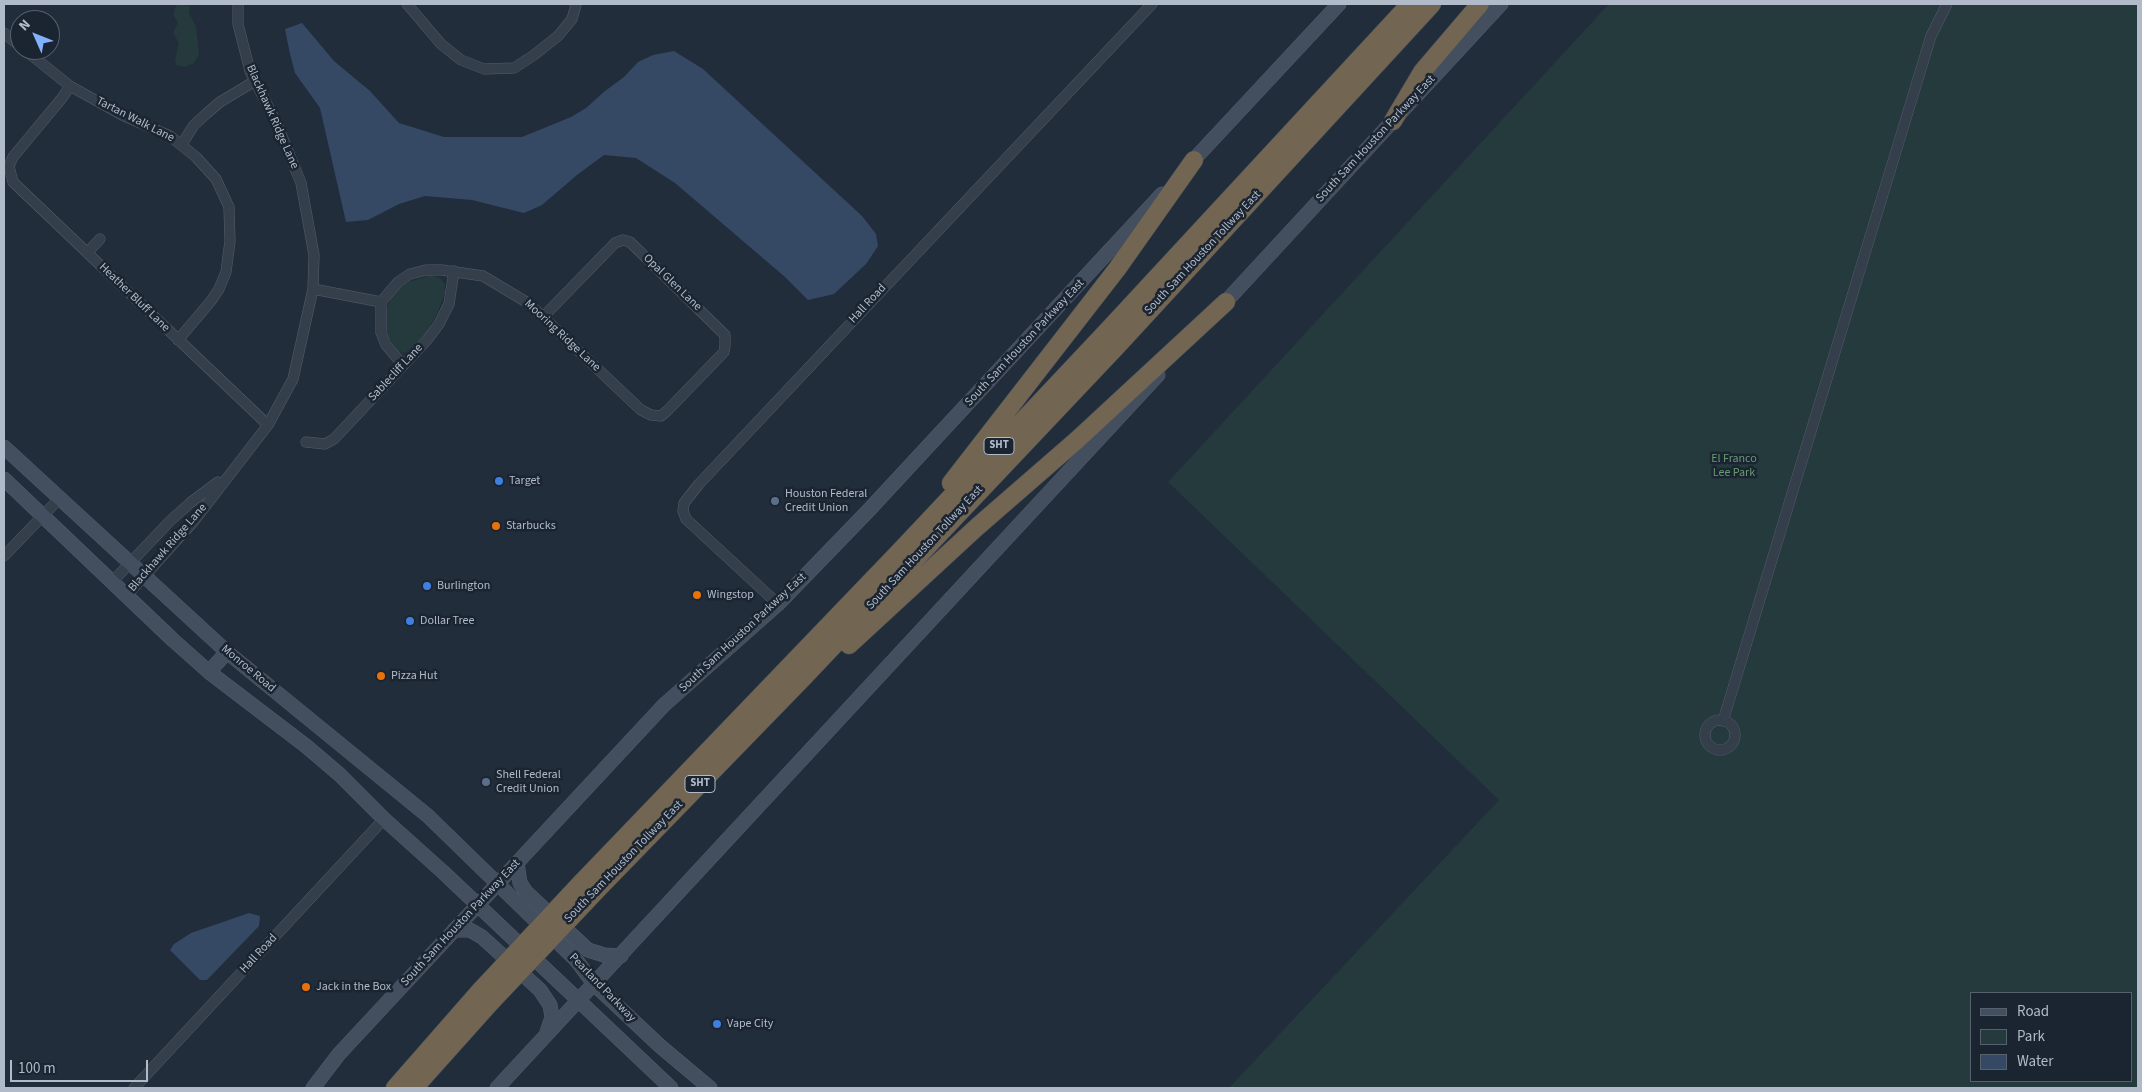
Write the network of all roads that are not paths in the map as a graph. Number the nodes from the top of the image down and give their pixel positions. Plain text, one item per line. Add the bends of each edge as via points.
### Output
1 (238, 4) edge
2 (407, 4) edge
3 (1152, 4) edge
4 (1339, 4) edge
5 (1410, 4) edge
6 (1432, 4) edge
7 (1480, 4) edge
8 (1501, 4) edge
9 (1947, 4) edge
10 (575, 5) edge
11 (38, 60) edge
12 (255, 81) junction
13 (70, 86) junction
14 (1393, 121) junction
15 (182, 144) junction
16 (1194, 160) junction
17 (100, 238) dead end
18 (87, 253) junction
19 (454, 272) junction
20 (313, 289) junction
21 (380, 302) junction
22 (1226, 302) junction
23 (543, 316) junction
24 (178, 340) junction
25 (403, 365) junction
26 (661, 416) joint
27 (268, 425) junction
28 (306, 442) dead end
29 (4, 447) edge
30 (227, 476) junction
31 (4, 479) edge
32 (59, 498) junction
33 (42, 515) junction
34 (900, 551) junction
35 (4, 556) edge
36 (130, 562) junction
37 (145, 576) junction
38 (112, 582) junction
39 (126, 596) junction
40 (778, 604) junction
41 (227, 652) junction
42 (209, 672) junction
43 (804, 677) junction
44 (1723, 721) dead end
45 (355, 756) junction
46 (340, 775) junction
47 (384, 819) junction
48 (517, 863) junction
49 (498, 884) junction
50 (589, 887) junction
51 (478, 904) junction
52 (454, 930) junction
53 (621, 956) junction
54 (594, 984) junction
55 (485, 996) junction
56 (578, 1002) junction
57 (546, 1035) junction
58 (134, 1088) edge
59 (313, 1088) edge
60 (394, 1088) edge
61 (414, 1088) edge
62 (497, 1088) edge
63 (671, 1088) edge
64 (710, 1088) edge

1 - 12 street, Blackhawk Ridge Lane via 238,24
2 - 10 street via 442,44 461,60 484,69 514,68 534,55 558,36 572,19
3 - 40 street, Hall Road via 684,503 686,519
4 - 16 main road, South Sam Houston Parkway East
5 - 34 highway, South Sam Houston Tollway East / SHT
6 - 43 highway, South Sam Houston Tollway East / SHT via 1118,345
7 - 14 highway via 1422,72
8 - 14 main road, South Sam Houston Parkway East
9 - 44 street via 1931,36
11 - 13 street, Tartan Walk Lane
12 - 15 street via 206,114
12 - 20 street, Blackhawk Ridge Lane via 301,183 314,255
13 - 15 street, Tartan Walk Lane
13 - 18 street, Heather Bluff Lane via 9,166 14,182
14 - 22 main road, South Sam Houston Parkway East
15 - 24 street, Tartan Walk Lane via 216,179 229,207 230,241 226,272 219,289
16 - 34 highway via 1117,268
16 - 40 main road, South Sam Houston Parkway East
17 - 18 street
18 - 24 street, Heather Bluff Lane
19 - 21 street, Mooring Ridge Lane via 426,270 410,274
19 - 23 street, Mooring Ridge Lane via 483,276 528,302
19 - 25 street, Sablecliff Lane via 449,304 439,324
20 - 21 street
20 - 27 street, Blackhawk Ridge Lane via 293,379
21 - 25 street via 380,333
22 - 43 highway via 843,650
22 - 53 main road, South Sam Houston Parkway East
23 - 26 street, Mooring Ridge Lane via 641,410
23 - 26 street, Opal Glen Lane via 615,243 630,242 725,335 724,352
24 - 27 street, Heather Bluff Lane
25 - 28 street, Sablecliff Lane via 334,439 325,444
27 - 30 street, Blackhawk Ridge Lane
29 - 32 main road, Monroe Road
30 - 36 street, Blackhawk Ridge Lane via 190,503
30 - 37 street, Blackhawk Ridge Lane via 194,521
31 - 33 main road, Monroe Road
32 - 33 street
32 - 36 main road, Monroe Road
33 - 35 street
33 - 38 main road, Monroe Road
34 - 50 highway, South Sam Houston Tollway East / SHT
36 - 37 main road, Monroe Road
36 - 38 street, Blackhawk Ridge Lane
37 - 39 street, Blackhawk Ridge Lane
37 - 41 main road, Monroe Road
38 - 39 main road, Monroe Road
39 - 42 main road, Monroe Road
40 - 48 main road, South Sam Houston Parkway East via 664,705
41 - 42 main road
41 - 45 main road, Monroe Road
42 - 46 main road, Monroe Road
43 - 50 highway, South Sam Houston Tollway East / SHT
45 - 46 main road
45 - 49 main road, Monroe Road via 428,816
46 - 47 main road, Monroe Road
47 - 51 main road, Monroe Road
47 - 58 street, Hall Road
48 - 49 main road, South Sam Houston Parkway East
48 - 53 main road via 520,883 526,892 588,950
49 - 51 main road, South Sam Houston Parkway East
49 - 54 main road, Pearland Parkway via 576,961
50 - 55 highway, South Sam Houston Tollway East / SHT, bridge
51 - 52 main road, South Sam Houston Parkway East
51 - 56 main road, Pearland Parkway
52 - 57 main road via 470,930 482,937 540,990 550,1005 552,1017
52 - 59 main road, South Sam Houston Parkway East via 339,1054
53 - 54 main road, South Sam Houston Parkway East
54 - 56 main road, South Sam Houston Parkway East
54 - 64 main road, Pearland Parkway
55 - 60 highway, South Sam Houston Tollway East / SHT
55 - 61 highway, South Sam Houston Tollway East / SHT
56 - 57 main road, South Sam Houston Parkway East
56 - 63 main road, Pearland Parkway
57 - 62 main road, South Sam Houston Parkway East

